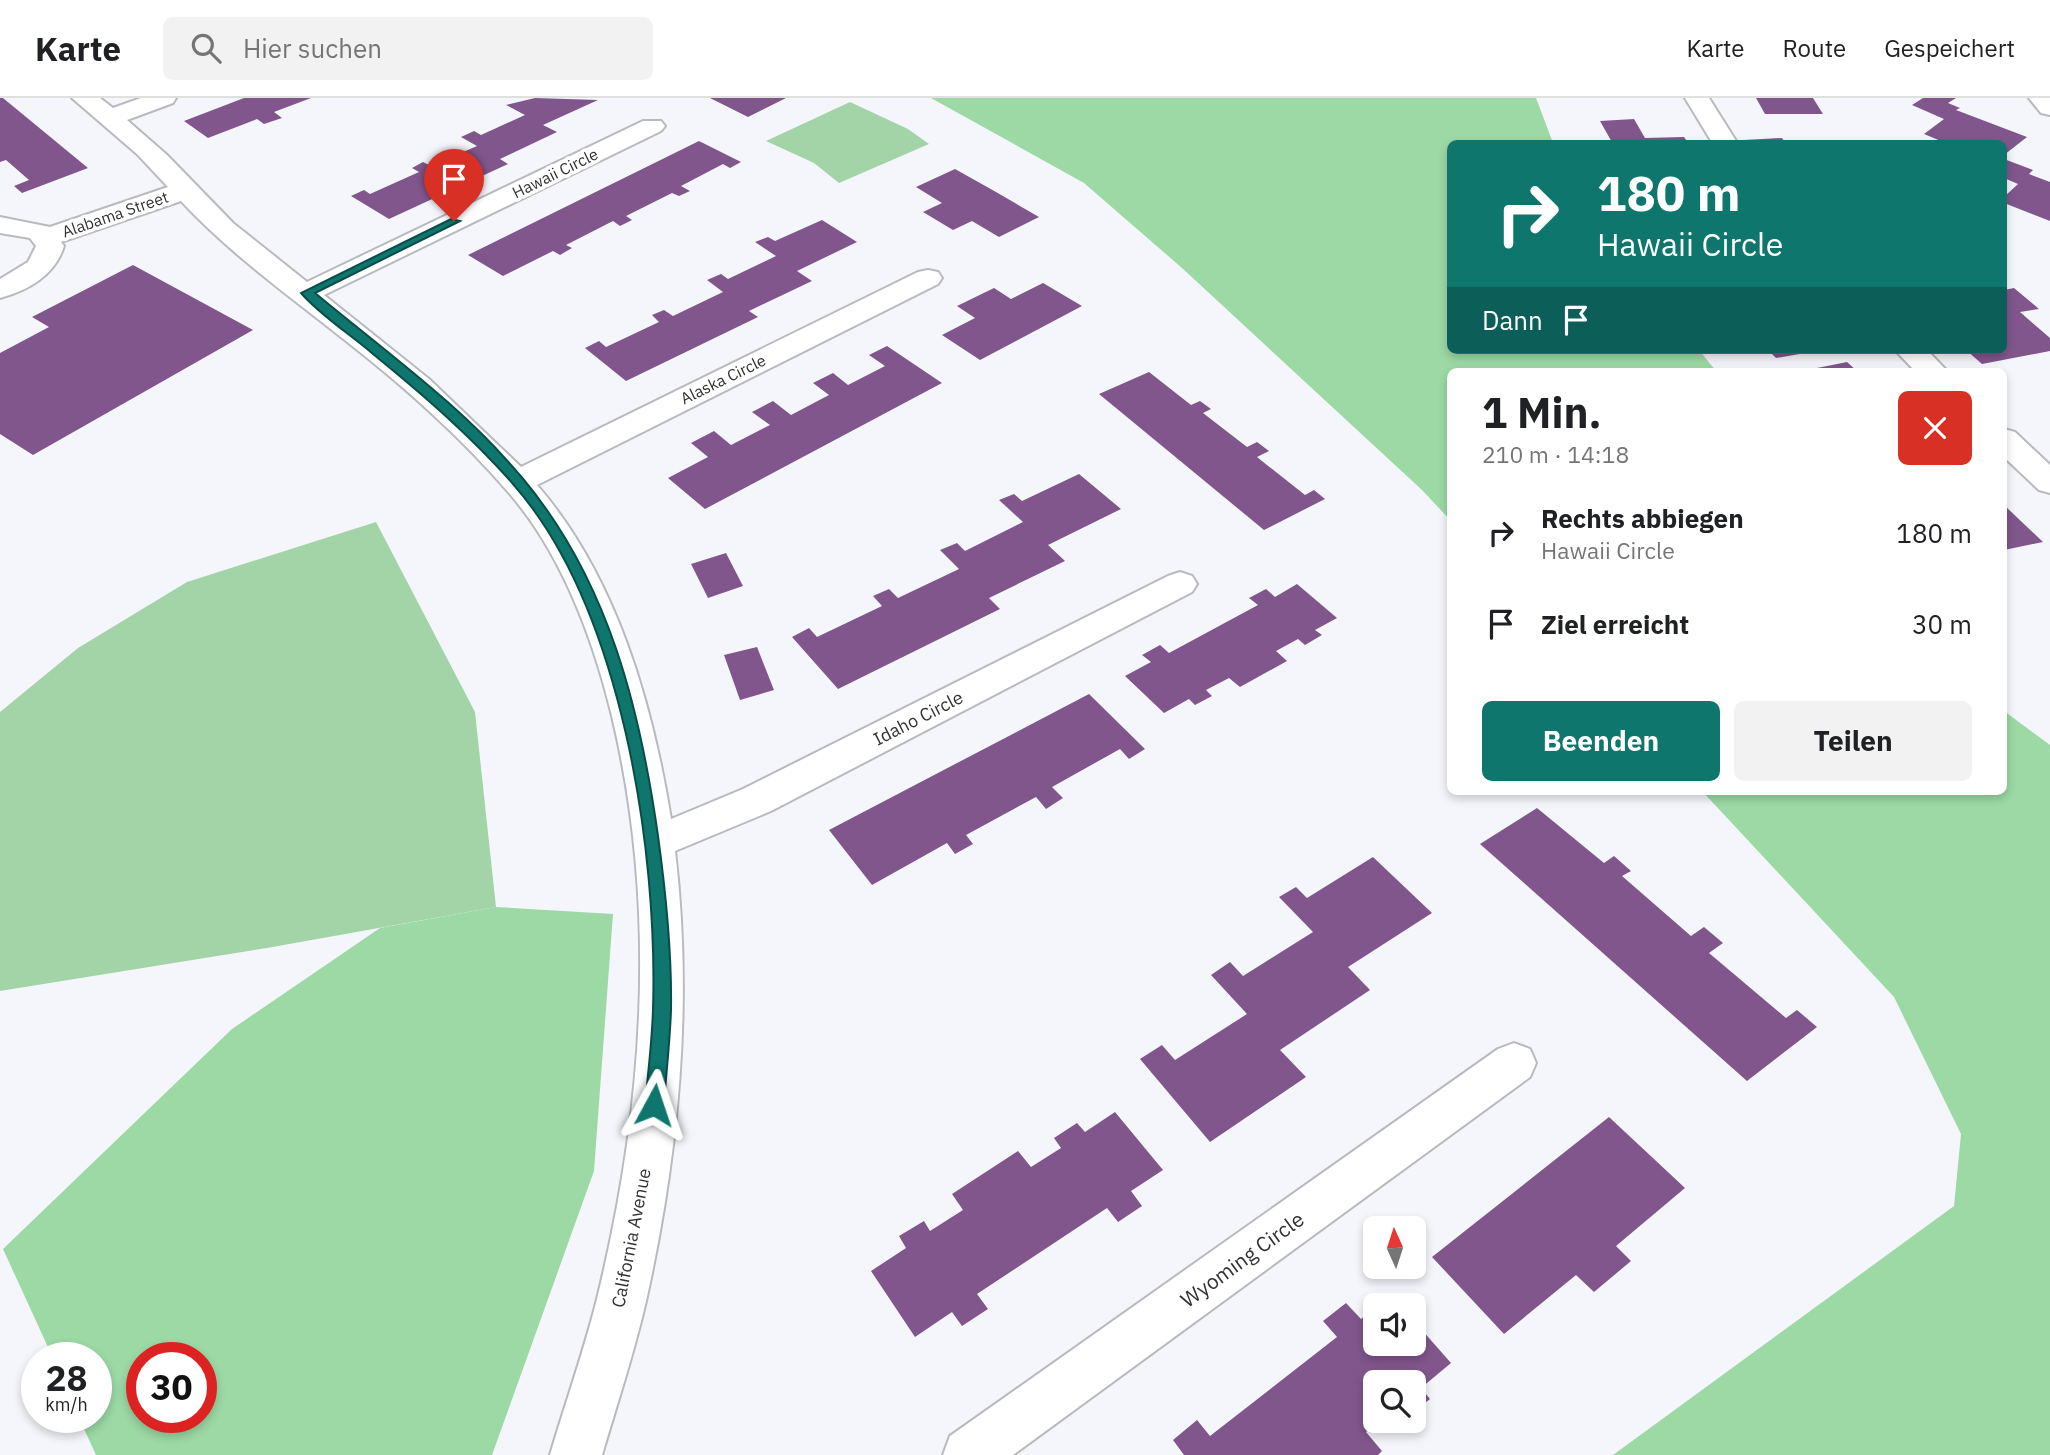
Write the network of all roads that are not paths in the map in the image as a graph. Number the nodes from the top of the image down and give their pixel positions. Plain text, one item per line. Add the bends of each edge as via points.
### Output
1 (84, 98) edge
2 (164, 98) edge
3 (1697, 98) edge
4 (2041, 98) edge
5 (2050, 108) edge
6 (109, 118) junction
7 (652, 126) dead end
8 (1723, 140) edge
9 (183, 191) junction
10 (0, 226) edge
11 (46, 238) junction
12 (928, 278) dead end
13 (0, 289) edge
14 (307, 293) junction
15 (1914, 354) edge
16 (1929, 368) edge
17 (2007, 442) edge
18 (518, 481) junction
19 (2050, 483) edge
20 (1180, 584) dead end
21 (653, 843) junction
22 (1514, 1063) dead end
23 (576, 1455) edge
24 (969, 1455) edge

1 - 6 street, California Avenue
2 - 6 street
3 - 8 street
4 - 5 street
6 - 9 street, California Avenue via 148,151
7 - 14 street, Hawaii Circle
9 - 11 street, Alabama Street
9 - 14 street, California Avenue via 239,242
10 - 11 street, Alabama Street via 27,227
11 - 13 street, Alabama Street via 50,246 41,265
12 - 18 street, Alaska Circle
14 - 18 street, California Avenue via 440,402
15 - 16 street
17 - 19 street
18 - 21 street, California Avenue via 576,569 612,652 639,754
20 - 21 street, Idaho Circle via 757,800
21 - 23 street, California Avenue via 662,1010 653,1129 626,1281
22 - 24 street, Wyoming Circle

